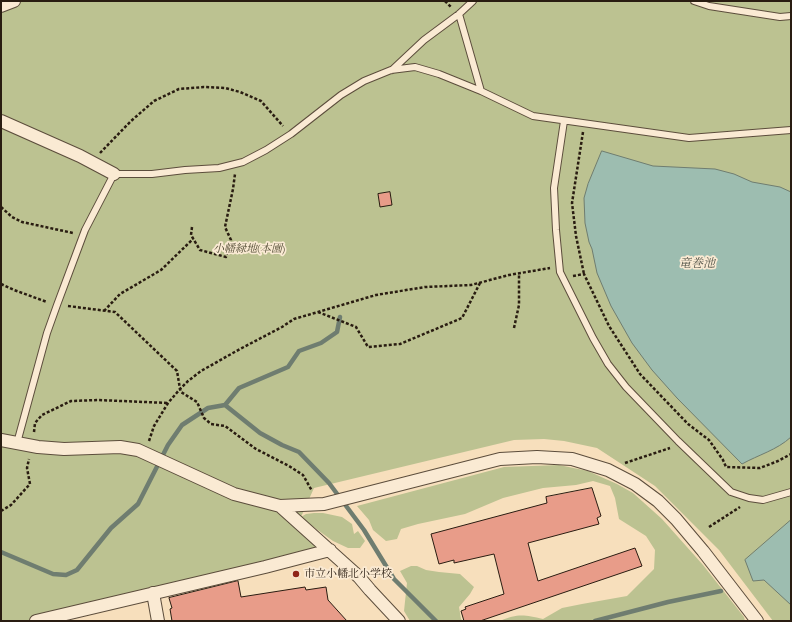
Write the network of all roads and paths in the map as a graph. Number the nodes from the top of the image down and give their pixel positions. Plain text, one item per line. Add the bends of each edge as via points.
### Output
1 (14, 1) edge
2 (473, 1) edge
3 (694, 1) edge
4 (1, 6) edge
5 (459, 14) junction
6 (791, 16) edge
7 (392, 70) junction
8 (481, 91) junction
9 (1, 121) edge
10 (564, 121) junction
11 (585, 124) junction
12 (791, 130) edge
13 (291, 134) junction
14 (91, 162) junction
15 (236, 164) junction
16 (114, 174) junction
17 (1, 207) edge
18 (192, 227) dead end
19 (82, 236) junction
20 (193, 240) junction
21 (560, 266) junction
22 (519, 274) dead end
23 (584, 274) junction
24 (563, 277) junction
25 (480, 282) junction
26 (1, 284) edge
27 (57, 305) junction
28 (104, 311) junction
29 (317, 312) junction
30 (514, 328) dead end
31 (180, 389) junction
32 (168, 403) junction
33 (1, 440) edge
34 (148, 441) dead end
35 (17, 443) junction
36 (682, 444) junction
37 (32, 446) junction
38 (791, 454) edge
39 (625, 463) dead end
40 (312, 491) dead end
41 (791, 492) edge
42 (750, 498) junction
43 (280, 506) junction
44 (1, 511) edge
45 (709, 527) dead end
46 (330, 550) junction
47 (153, 593) junction
48 (67, 617) edge
49 (36, 621) edge
50 (158, 621) edge
51 (398, 621) edge
52 (757, 621) edge

1 - 4 street
2 - 5 lane
3 - 6 lane via 709,6 780,17
5 - 7 lane via 424,40
5 - 8 lane
7 - 8 lane via 415,67
7 - 13 lane via 364,81 341,95
8 - 10 lane via 533,116
9 - 14 street
10 - 11 lane
10 - 21 lane via 554,188
11 - 12 lane via 690,138
11 - 23 path via 572,203
13 - 14 path via 261,101 240,92 204,87 179,89 154,101
13 - 15 lane via 266,150
14 - 16 street
15 - 16 lane via 152,174
15 - 20 path via 225,228 232,240 226,257 200,250
16 - 19 lane
17 - 19 path via 22,222
18 - 20 path
19 - 27 lane
20 - 28 path via 161,270 120,294
21 - 24 lane
21 - 25 path
22 - 30 path via 520,305
23 - 24 path
23 - 38 path via 609,326 640,374 688,424 709,440 726,467 760,468
24 - 36 lane via 608,364 626,387
25 - 29 path via 376,295
25 - 29 path via 462,318 400,344 368,347 356,327
26 - 27 path
27 - 28 path
27 - 35 lane
28 - 31 path via 115,312 177,371
29 - 31 path via 294,319 240,349 201,371
31 - 32 path
31 - 40 path via 197,402 204,418 211,424 225,426 256,449 303,475
32 - 34 path
32 - 37 path via 98,400 71,402 42,415 35,423
33 - 35 street
35 - 37 street
36 - 39 path
36 - 42 lane via 731,492
37 - 43 street via 64,449 120,447 138,450 234,494
37 - 44 path via 27,468 30,484 11,505
41 - 42 lane via 763,500
42 - 45 path via 745,504
43 - 46 street
43 - 52 street via 324,504 500,459 537,457 572,460 608,470 635,484 658,501 676,518
46 - 47 street
46 - 51 street via 359,577
47 - 48 street
47 - 50 street
48 - 49 street

